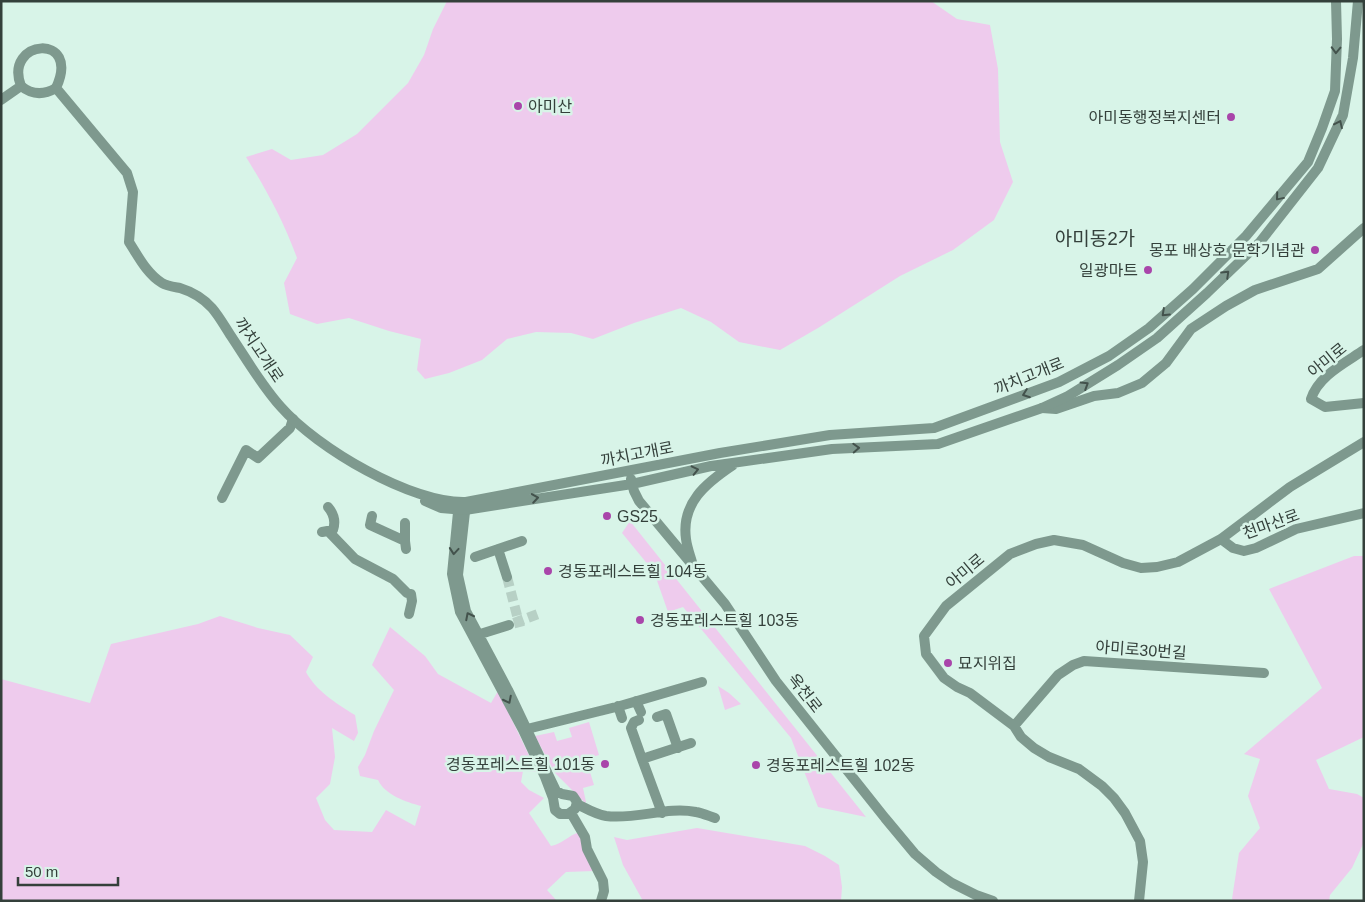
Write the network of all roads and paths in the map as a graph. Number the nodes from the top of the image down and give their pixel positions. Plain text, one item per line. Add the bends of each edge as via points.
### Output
1 (1336, 1) edge
2 (1358, 1) edge
3 (1364, 26) edge
4 (1354, 40) junction
5 (21, 86) junction
6 (56, 88) junction
7 (1, 100) edge
8 (1364, 228) edge
9 (1364, 350) edge
10 (1364, 403) edge
11 (1042, 408) junction
12 (293, 419) junction
13 (1364, 442) edge
14 (736, 463) junction
15 (629, 470) junction
16 (632, 484) junction
17 (604, 487) junction
18 (222, 498) dead end
19 (640, 501) junction
20 (462, 506) junction
21 (328, 507) dead end
22 (1364, 513) edge
23 (372, 516) dead end
24 (405, 523) dead end
25 (1221, 539) junction
26 (522, 541) dead end
27 (498, 549) junction
28 (475, 557) dead end
29 (693, 566) junction
30 (507, 577) tunnel mouth
31 (409, 614) dead end
32 (510, 627) tunnel mouth
33 (477, 638) junction
34 (1264, 673) dead end
35 (703, 684) dead end
36 (639, 709) junction
37 (657, 717) dead end
38 (1014, 726) junction
39 (526, 732) junction
40 (692, 743) dead end
41 (678, 748) junction
42 (642, 759) junction
43 (577, 804) junction
44 (571, 813) junction
45 (662, 813) junction
46 (715, 818) dead end
47 (601, 901) edge
48 (993, 901) edge
49 (1139, 901) edge

1 -> 15 street, 까치고개로 via 1334,91 1308,162 1246,236 1193,289 1149,328 1110,356 1059,382 934,428 830,435
2 - 4 street
3 - 4 street
11 -> 4 street via 1068,396 1157,338 1260,242 1318,168 1343,115 1351,79
5 - 6 street via 36,94
5 - 6 street via 18,78 20,61 37,48 52,50 62,63
5 - 7 street
6 - 12 street, 까치고개로 via 127,173 133,192 128,242 135,252 163,283 202,298 213,309 261,381
8 - 11 street via 1318,269 1255,290 1191,329 1166,363 1142,383 1118,393 1094,396 1056,409
9 - 10 street, 아미로 via 1322,379 1311,398 1325,407
14 -> 11 street via 832,449 938,444
12 - 18 street via 290,428 258,458 246,450
12 - 20 street, 까치고개로 via 338,454 405,490
13 - 25 street, 아미로 via 1290,487
16 -> 14 street
14 - 29 street via 704,487 689,511 686,540
15 - 16 street, 옥천로
15 - 20 street, 까치고개로
16 - 17 street
16 - 19 street, 옥천로
17 - 19 street via 631,493
20 -> 17 street
19 - 29 street, 옥천로
20 - 33 street via 452,574 460,612
21 - 31 street via 333,512 335,524 333,530 326,532 356,559 393,579 411,594
22 - 25 street, 천마산로 via 1296,529 1244,551
23 - 24 street via 370,524 406,545
25 - 38 street, 아미로 via 1178,562 1141,568 1123,564 1083,546 1054,540 1036,544 1010,554 946,606 924,636 926,654 944,678
26 - 27 street
27 - 28 street
27 - 30 street
29 - 48 street, 옥천로 via 725,604 776,680 915,854 952,882
32 - 33 street
33 - 39 street
34 - 38 street, 아미로30번길 via 1084,661 1058,675
35 - 36 street
36 - 39 street
36 - 42 street via 631,728
37 - 41 street via 666,714
38 - 49 street, 아미로 via 1034,748 1079,769 1118,803 1140,841 1143,862
39 - 43 street via 556,791 573,796
39 - 44 street via 555,810 563,815
40 - 41 street
41 - 42 street
42 - 45 street
43 - 44 street
43 - 45 street via 606,816
44 - 47 street via 603,881
45 - 46 street via 696,812

